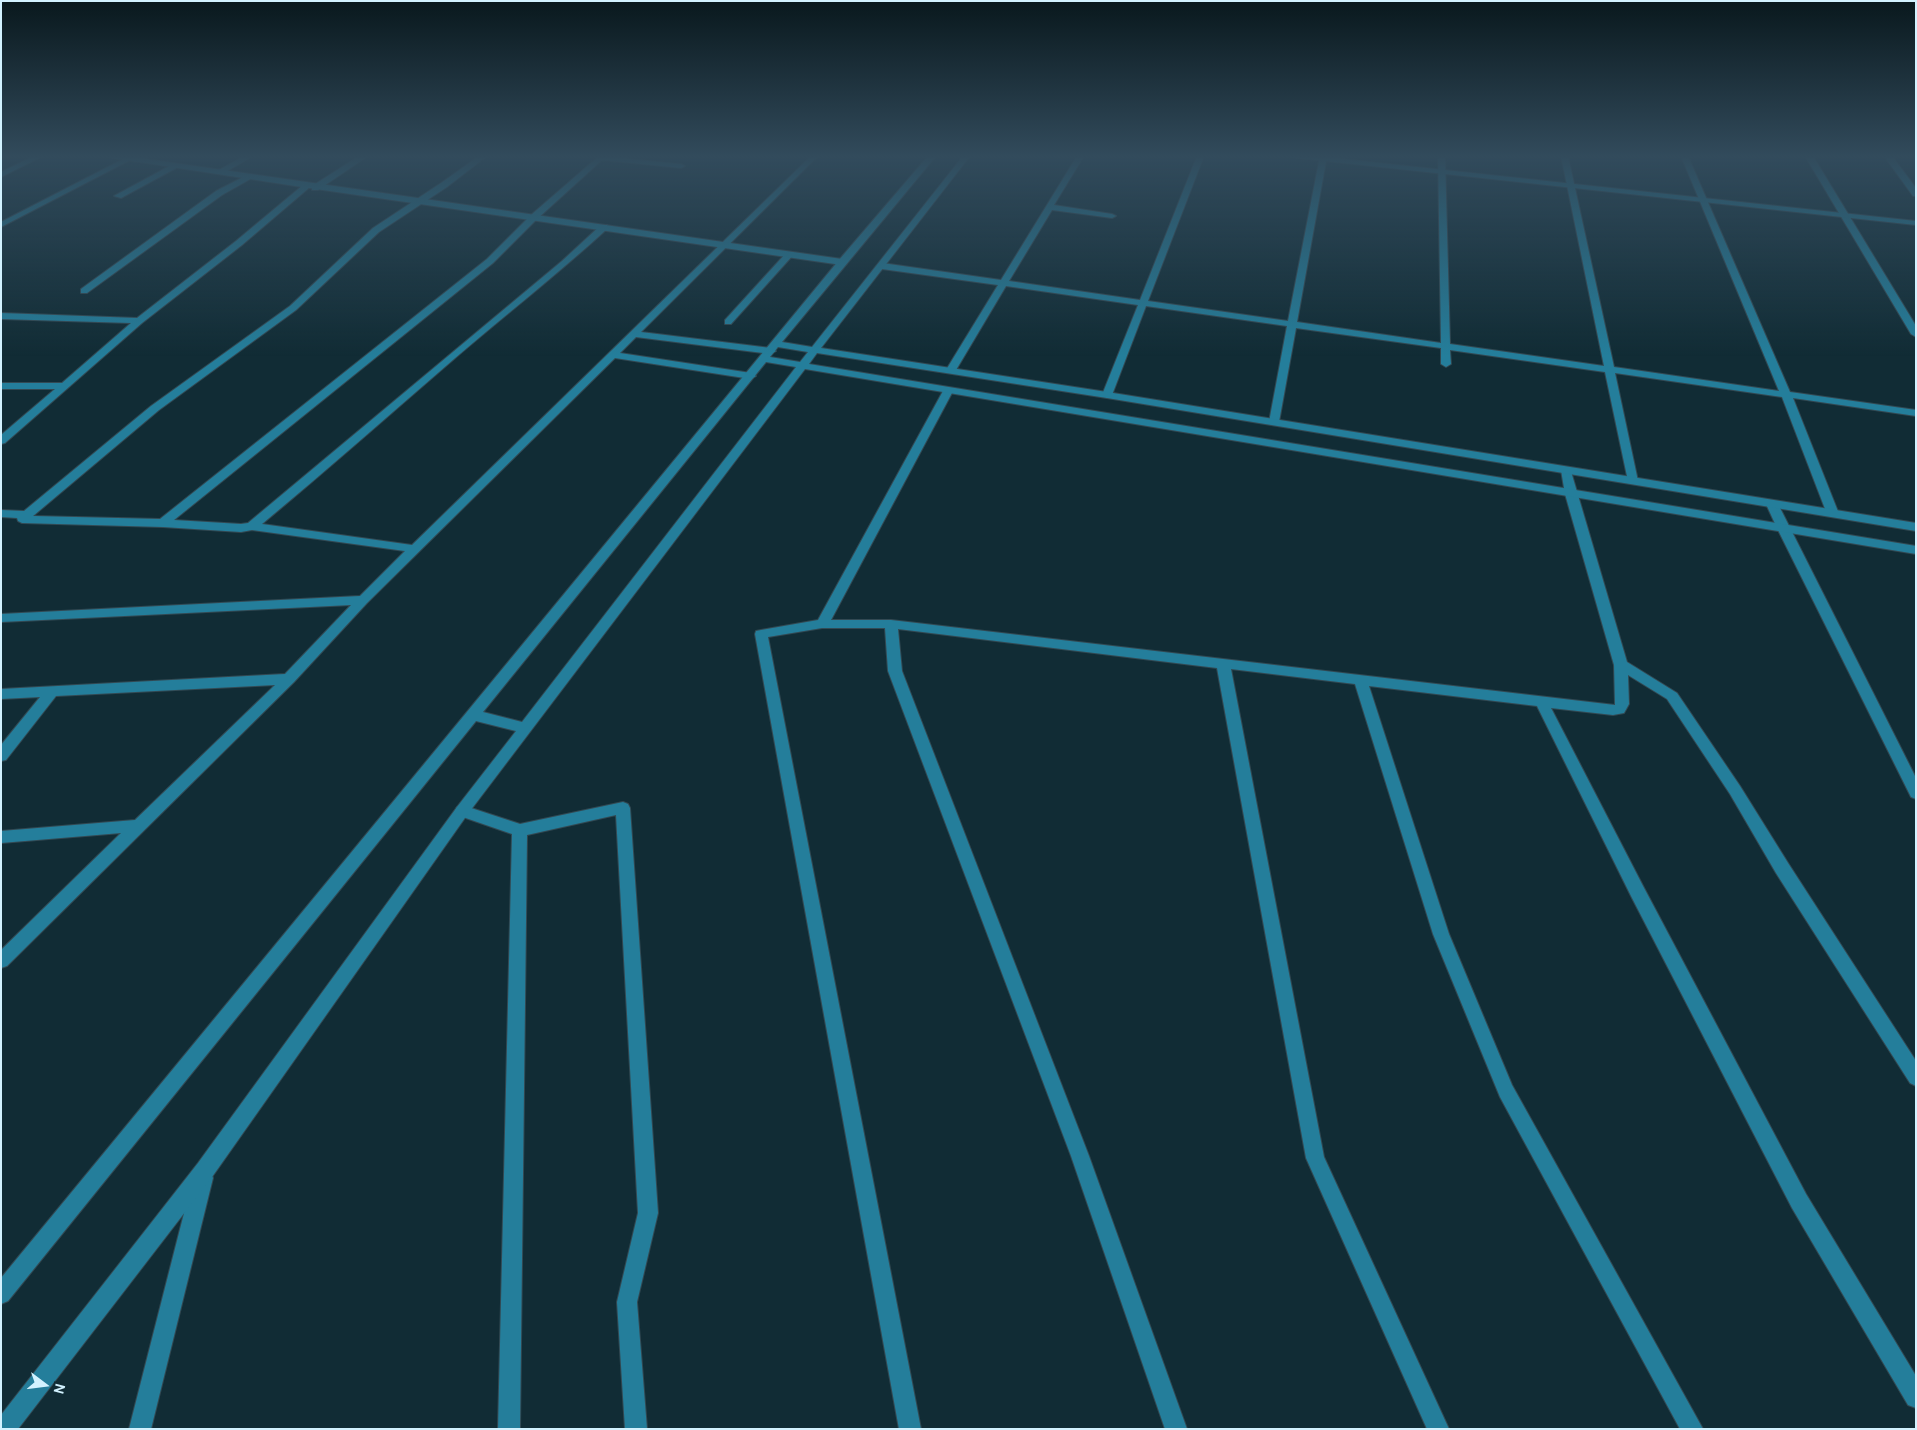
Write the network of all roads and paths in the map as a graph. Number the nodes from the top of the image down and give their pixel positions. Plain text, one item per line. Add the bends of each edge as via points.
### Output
1 (178, 223) edge
2 (265, 223) edge
3 (387, 223) edge
4 (528, 223) edge
5 (574, 223) edge
6 (745, 223) edge
7 (875, 223) edge
8 (915, 223) edge
9 (1040, 223) edge
10 (1175, 223) edge
11 (1311, 223) edge
12 (1444, 223) edge
13 (1579, 223) edge
14 (1713, 223) edge
15 (1850, 223) edge
16 (604, 227) junction
17 (723, 244) junction
18 (790, 254) junction
19 (842, 262) junction
20 (882, 266) junction
21 (1004, 283) junction
22 (84, 291) dead end
23 (1144, 303) junction
24 (1, 316) edge
25 (139, 322) junction
26 (728, 322) dead end
27 (1292, 324) junction
28 (633, 334) junction
29 (1916, 334) edge
30 (1445, 346) junction
31 (815, 350) junction
32 (771, 351) junction
33 (612, 355) junction
34 (1446, 364) dead end
35 (803, 365) junction
36 (1610, 369) junction
37 (951, 370) junction
38 (751, 376) junction
39 (1, 386) edge
40 (66, 386) junction
41 (948, 391) junction
42 (1107, 395) junction
43 (1786, 395) junction
44 (1916, 413) edge
45 (1252, 418) junction
46 (1274, 422) junction
47 (1248, 440) junction
48 (1, 441) edge
49 (1566, 470) junction
50 (1633, 481) junction
51 (1571, 494) junction
52 (1772, 504) junction
53 (1, 514) edge
54 (1833, 514) junction
55 (26, 515) junction
56 (163, 522) junction
57 (252, 526) junction
58 (1916, 527) edge
59 (1783, 528) junction
60 (415, 549) junction
61 (1916, 550) edge
62 (363, 600) junction
63 (1, 618) edge
64 (822, 624) junction
65 (891, 624) junction
66 (1222, 663) junction
67 (1622, 665) junction
68 (289, 679) junction
69 (1361, 681) junction
70 (52, 691) junction
71 (1, 694) edge
72 (1541, 701) junction
73 (474, 715) junction
74 (526, 728) junction
75 (1, 756) edge
76 (1916, 793) edge
77 (462, 810) junction
78 (138, 826) junction
79 (520, 830) junction
80 (1, 837) edge
81 (1, 960) edge
82 (1916, 1077) edge
83 (204, 1170) junction
84 (1, 1294) edge
85 (1916, 1397) edge
86 (4, 1429) edge
87 (140, 1429) edge
88 (509, 1429) edge
89 (636, 1429) edge
90 (910, 1429) edge
91 (1176, 1429) edge
92 (1438, 1429) edge
93 (1692, 1429) edge

1 - 22 street
2 - 25 street
3 - 55 street via 293,308 155,408
4 - 56 street via 490,261
5 - 16 street
6 - 17 street
7 - 19 street
8 - 20 street
9 - 21 street
10 - 23 street
11 - 27 street
12 - 30 street
13 - 36 street
14 - 43 street
15 - 29 street
16 - 17 street
16 - 57 street
17 - 18 street
17 - 28 street
18 - 19 street
18 - 26 street
19 - 32 street
20 - 21 street
20 - 31 street
21 - 23 street
21 - 37 street
23 - 27 street
23 - 42 street
24 - 25 street
25 - 40 street
27 - 30 street
27 - 46 street
28 - 32 street
28 - 33 street
30 - 34 street
30 - 36 street
31 - 32 street
31 - 35 street
31 - 37 street
32 - 35 street
32 - 38 street
33 - 38 street
33 - 60 street
35 - 41 street
35 - 74 street
36 - 43 street
36 - 50 street
37 - 42 street
38 - 73 street
39 - 40 street
40 - 48 street
41 - 47 street
41 - 64 street
42 - 45 street
43 - 44 street
43 - 54 street
45 - 46 street
45 - 47 street
46 - 49 street
47 - 51 street
49 - 50 street
49 - 51 street
50 - 52 street
51 - 59 street
51 - 67 street
52 - 54 street
52 - 59 street
53 - 55 street
54 - 58 street
55 - 56 street via 22,518
56 - 57 street
57 - 60 street
59 - 61 street
59 - 76 street
60 - 62 street
62 - 63 street
62 - 68 street
64 - 65 street
64 - 90 street via 761,634
65 - 66 street
65 - 91 street via 895,671 1080,1156
66 - 69 street
66 - 92 street via 1314,1158
67 - 72 street via 1620,708 1613,710
67 - 82 street via 1672,696
68 - 70 street
68 - 78 street
69 - 72 street
69 - 93 street via 1440,934 1506,1092
70 - 71 street
70 - 75 street
72 - 85 street via 1799,1201
73 - 74 street
73 - 84 street
74 - 77 street
77 - 79 street
77 - 83 street
78 - 80 street
78 - 81 street
79 - 88 street
79 - 89 street via 623,808 648,1214 627,1302
83 - 86 street
83 - 87 street

